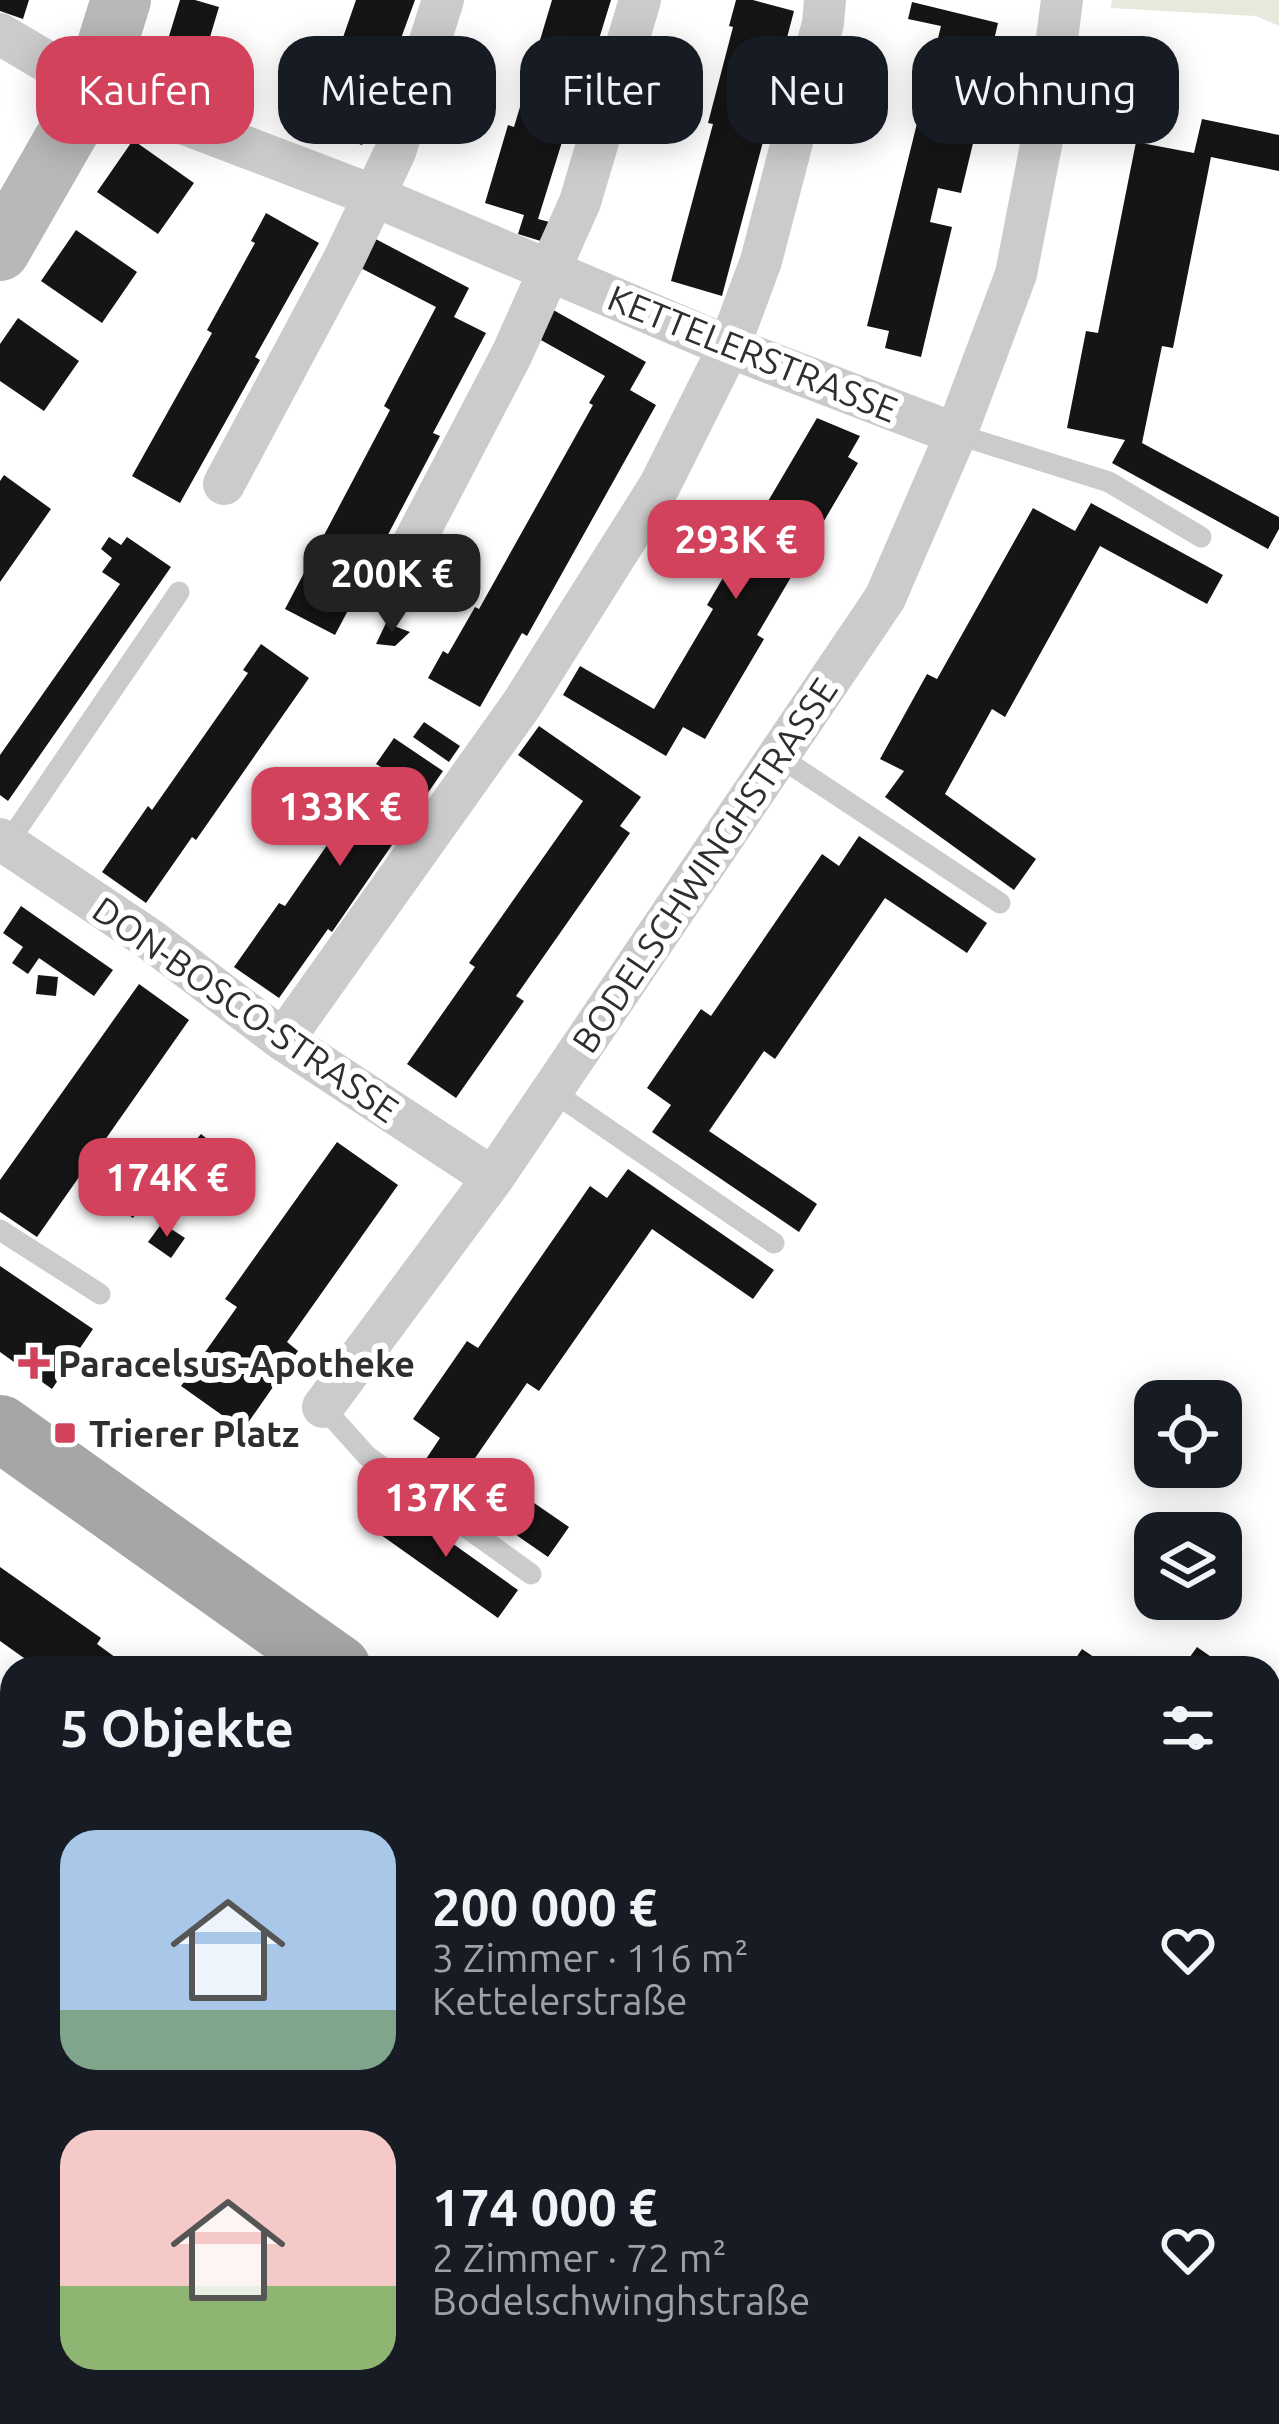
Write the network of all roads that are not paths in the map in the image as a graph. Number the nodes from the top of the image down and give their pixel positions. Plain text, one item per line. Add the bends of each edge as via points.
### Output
1 (121, 0) edge
2 (443, 0) edge
3 (640, 0) edge
4 (825, 0) edge
5 (1062, 0) edge
6 (0, 34) edge
7 (110, 36) edge
8 (36, 55) edge
9 (61, 144) edge
10 (237, 144) edge
11 (374, 196) junction
12 (0, 251) edge
13 (550, 271) junction
14 (729, 347) junction
15 (956, 434) junction
16 (224, 484) dead end
17 (1201, 537) dead end
18 (392, 584) dead end
19 (179, 592) dead end
20 (778, 756) junction
21 (3, 842) edge
22 (1000, 903) dead end
23 (283, 1040) junction
24 (552, 1091) junction
25 (494, 1178) junction
26 (0, 1230) edge
27 (774, 1243) dead end
28 (100, 1294) dead end
29 (323, 1407) joint
30 (0, 1428) edge
31 (531, 1574) dead end
32 (321, 1656) edge

1 - 7 street
2 - 11 street
3 - 13 street via 580,202
4 - 14 street via 761,261
5 - 15 street, BODELSCHWINGHSTRASSE via 1016,274
6 - 8 street, KETTELERSTRASSE
9 - 12 street
10 - 11 street, KETTELERSTRASSE
11 - 13 street, KETTELERSTRASSE
11 - 16 street
13 - 14 street, KETTELERSTRASSE
13 - 18 street
14 - 15 street, KETTELERSTRASSE
14 - 23 street via 660,485 523,704
15 - 17 lane via 1109,482
15 - 20 street, BODELSCHWINGHSTRASSE via 885,598
19 - 21 lane
20 - 22 lane
20 - 24 street, BODELSCHWINGHSTRASSE
21 - 23 street, DON-BOSCO-STRASSE
23 - 25 street, DON-BOSCO-STRASSE
24 - 25 street, BODELSCHWINGHSTRASSE
24 - 27 lane
25 - 29 street, BODELSCHWINGHSTRASSE
26 - 28 lane
29 - 31 lane via 367,1456
30 - 32 main road

